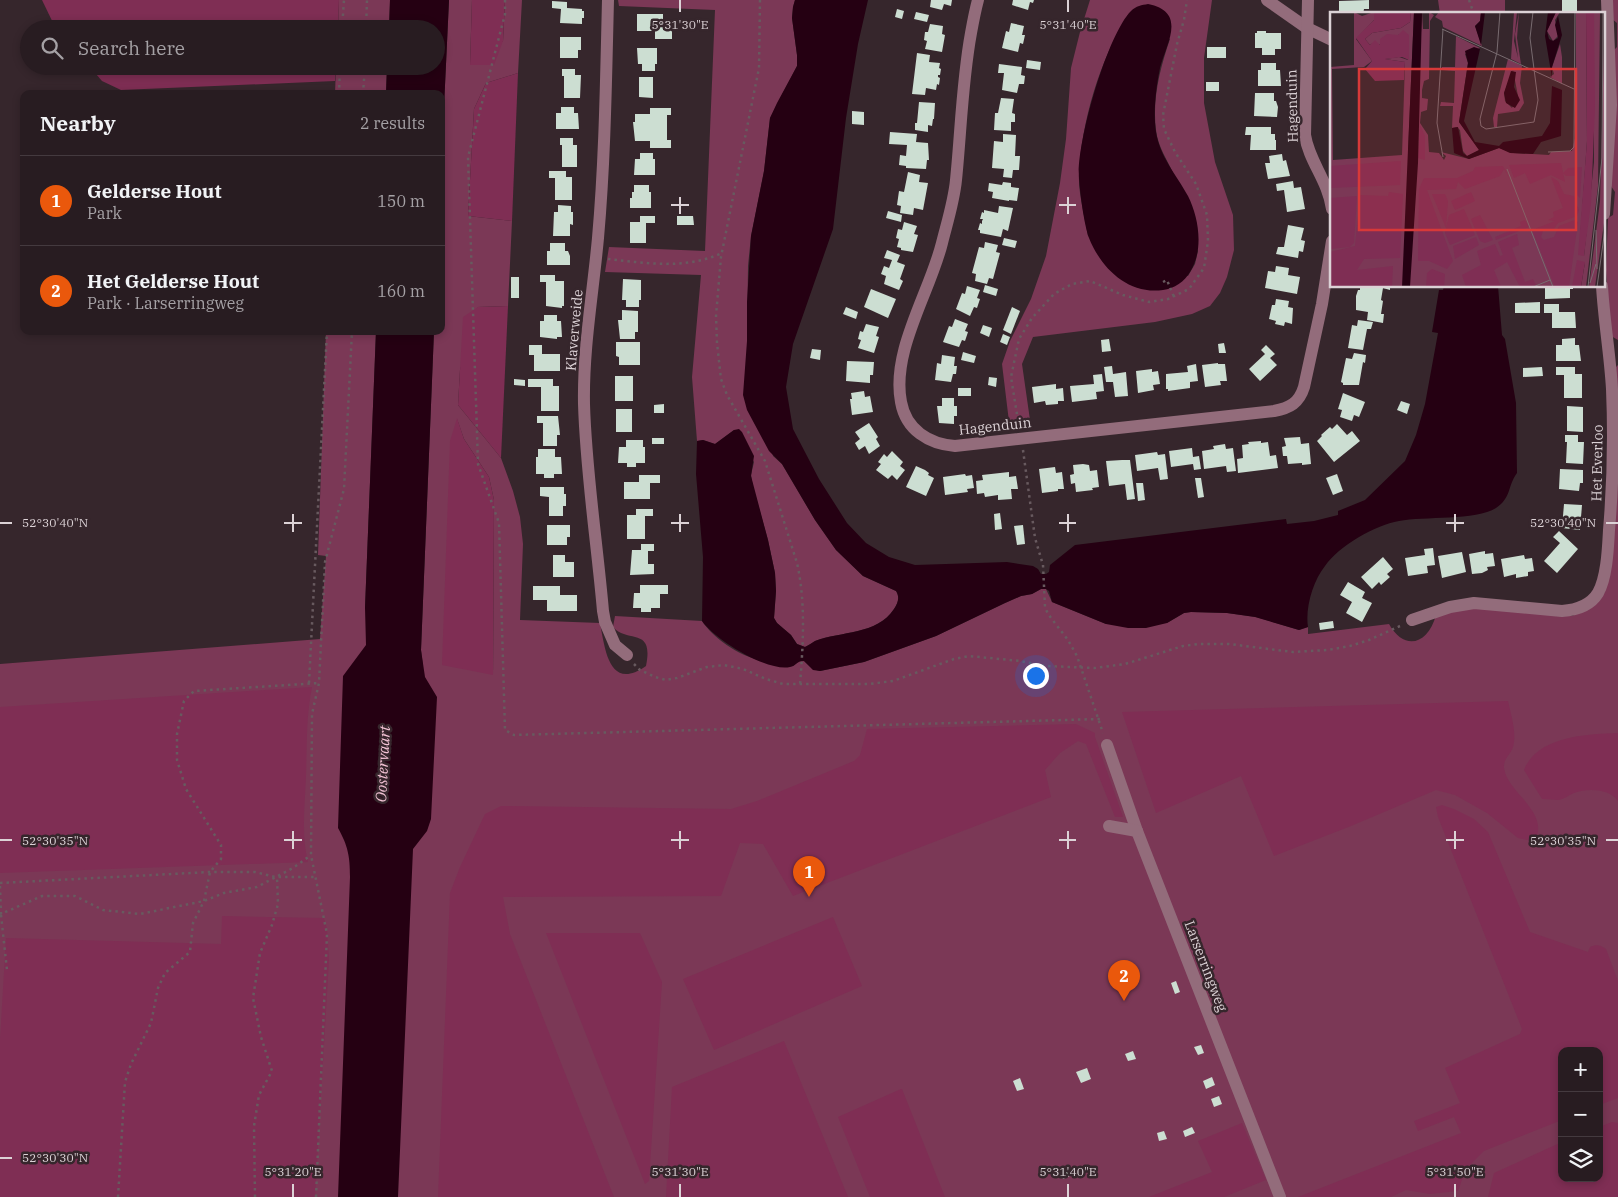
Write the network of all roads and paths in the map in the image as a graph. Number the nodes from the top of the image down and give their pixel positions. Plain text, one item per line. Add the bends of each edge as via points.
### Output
1 (344, 0) edge
2 (366, 0) edge
3 (505, 0) edge
4 (608, 0) edge
5 (760, 0) edge
6 (978, 0) edge
7 (1187, 0) edge
8 (1267, 0) edge
9 (1308, 0) edge
10 (1469, 0) edge
11 (1607, 0) edge
12 (1473, 12) edge
13 (343, 20) edge
14 (366, 20) edge
15 (1307, 28) junction
16 (1330, 39) edge
17 (340, 75) edge
18 (365, 75) edge
19 (339, 90) edge
20 (364, 90) edge
21 (1606, 150) edge
22 (1330, 200) edge
23 (722, 253) junction
24 (1330, 254) edge
25 (596, 258) junction
26 (1171, 279) dead end
27 (1167, 280) junction
28 (1163, 282) dead end
29 (1602, 288) edge
30 (1174, 296) junction
31 (327, 335) edge
32 (352, 335) edge
33 (1021, 439) junction
34 (1412, 620) joint
35 (627, 655) joint
36 (1081, 668) junction
37 (319, 682) junction
38 (309, 683) junction
39 (800, 685) junction
40 (1100, 719) junction
41 (1107, 745) joint
42 (1109, 826) dead end
43 (1137, 831) junction
44 (311, 855) junction
45 (210, 872) junction
46 (276, 876) junction
47 (317, 876) junction
48 (0, 884) edge
49 (204, 902) junction
50 (0, 914) edge
51 (7, 970) dead end
52 (118, 1197) edge
53 (255, 1197) edge
54 (316, 1197) edge
55 (1280, 1197) edge

1 - 13 path
2 - 14 path
3 - 40 path via 505,14 468,157 478,464 499,523 505,730 514,735
4 - 25 street, Klaverweide via 604,155
5 - 23 path via 759,68
6 - 33 street, Hagenduin via 967,55 956,183 942,244 905,348 900,393 902,410 908,422 930,440 955,446
7 - 30 path via 1163,115 1164,130 1196,184 1207,215 1208,242 1204,268 1189,289
8 - 15 street
9 - 15 street, Hagenduin
10 - 12 path
11 - 21 street via 1610,105
15 - 16 street
15 - 22 street, Hagenduin via 1306,140
17 - 19 path
18 - 20 path
23 - 25 path via 706,260 673,264
23 - 39 path via 716,316 721,379 765,461 801,580 803,643
24 - 33 street, Hagenduin via 1306,380 1296,403 1274,411
25 - 35 street, Klaverweide via 586,355 587,451 603,611 614,645
26 - 27 path
27 - 28 path
27 - 30 path
29 - 34 street, Het Everloo via 1612,388 1612,485 1603,581 1597,594 1588,604 1572,610 1474,604 1450,607
30 - 33 path via 1149,302 1090,281 1072,284 1054,294 1032,318 1019,339 1012,367
31 - 38 path
32 - 37 path via 344,489 325,562
33 - 36 path via 1035,538 1043,570 1045,607 1073,648
34 - 36 path via 1369,640 1328,650 1294,652 1199,644 1125,664
35 - 39 path via 640,670 660,679 677,678 707,667 724,665 775,682
36 - 39 path via 969,656 886,682
36 - 40 path
37 - 38 path
37 - 44 path via 312,714
38 - 45 path via 194,691 184,701 177,734 177,760 186,789 221,845 221,859
40 - 41 path
41 - 43 street, Larserringweg
42 - 43 street
43 - 55 street, Larserringweg
44 - 46 path
44 - 47 path
45 - 46 path via 255,872
45 - 48 path
45 - 49 path
46 - 47 path
46 - 49 path via 257,887 224,893
46 - 53 path via 278,904 260,953 253,998 272,1072 259,1095 254,1126
47 - 54 path via 327,934
48 - 50 path
49 - 50 path via 140,914 103,910 75,896 42,896
49 - 52 path via 193,923 190,952 165,973 158,988 151,1023 125,1082
50 - 51 path

